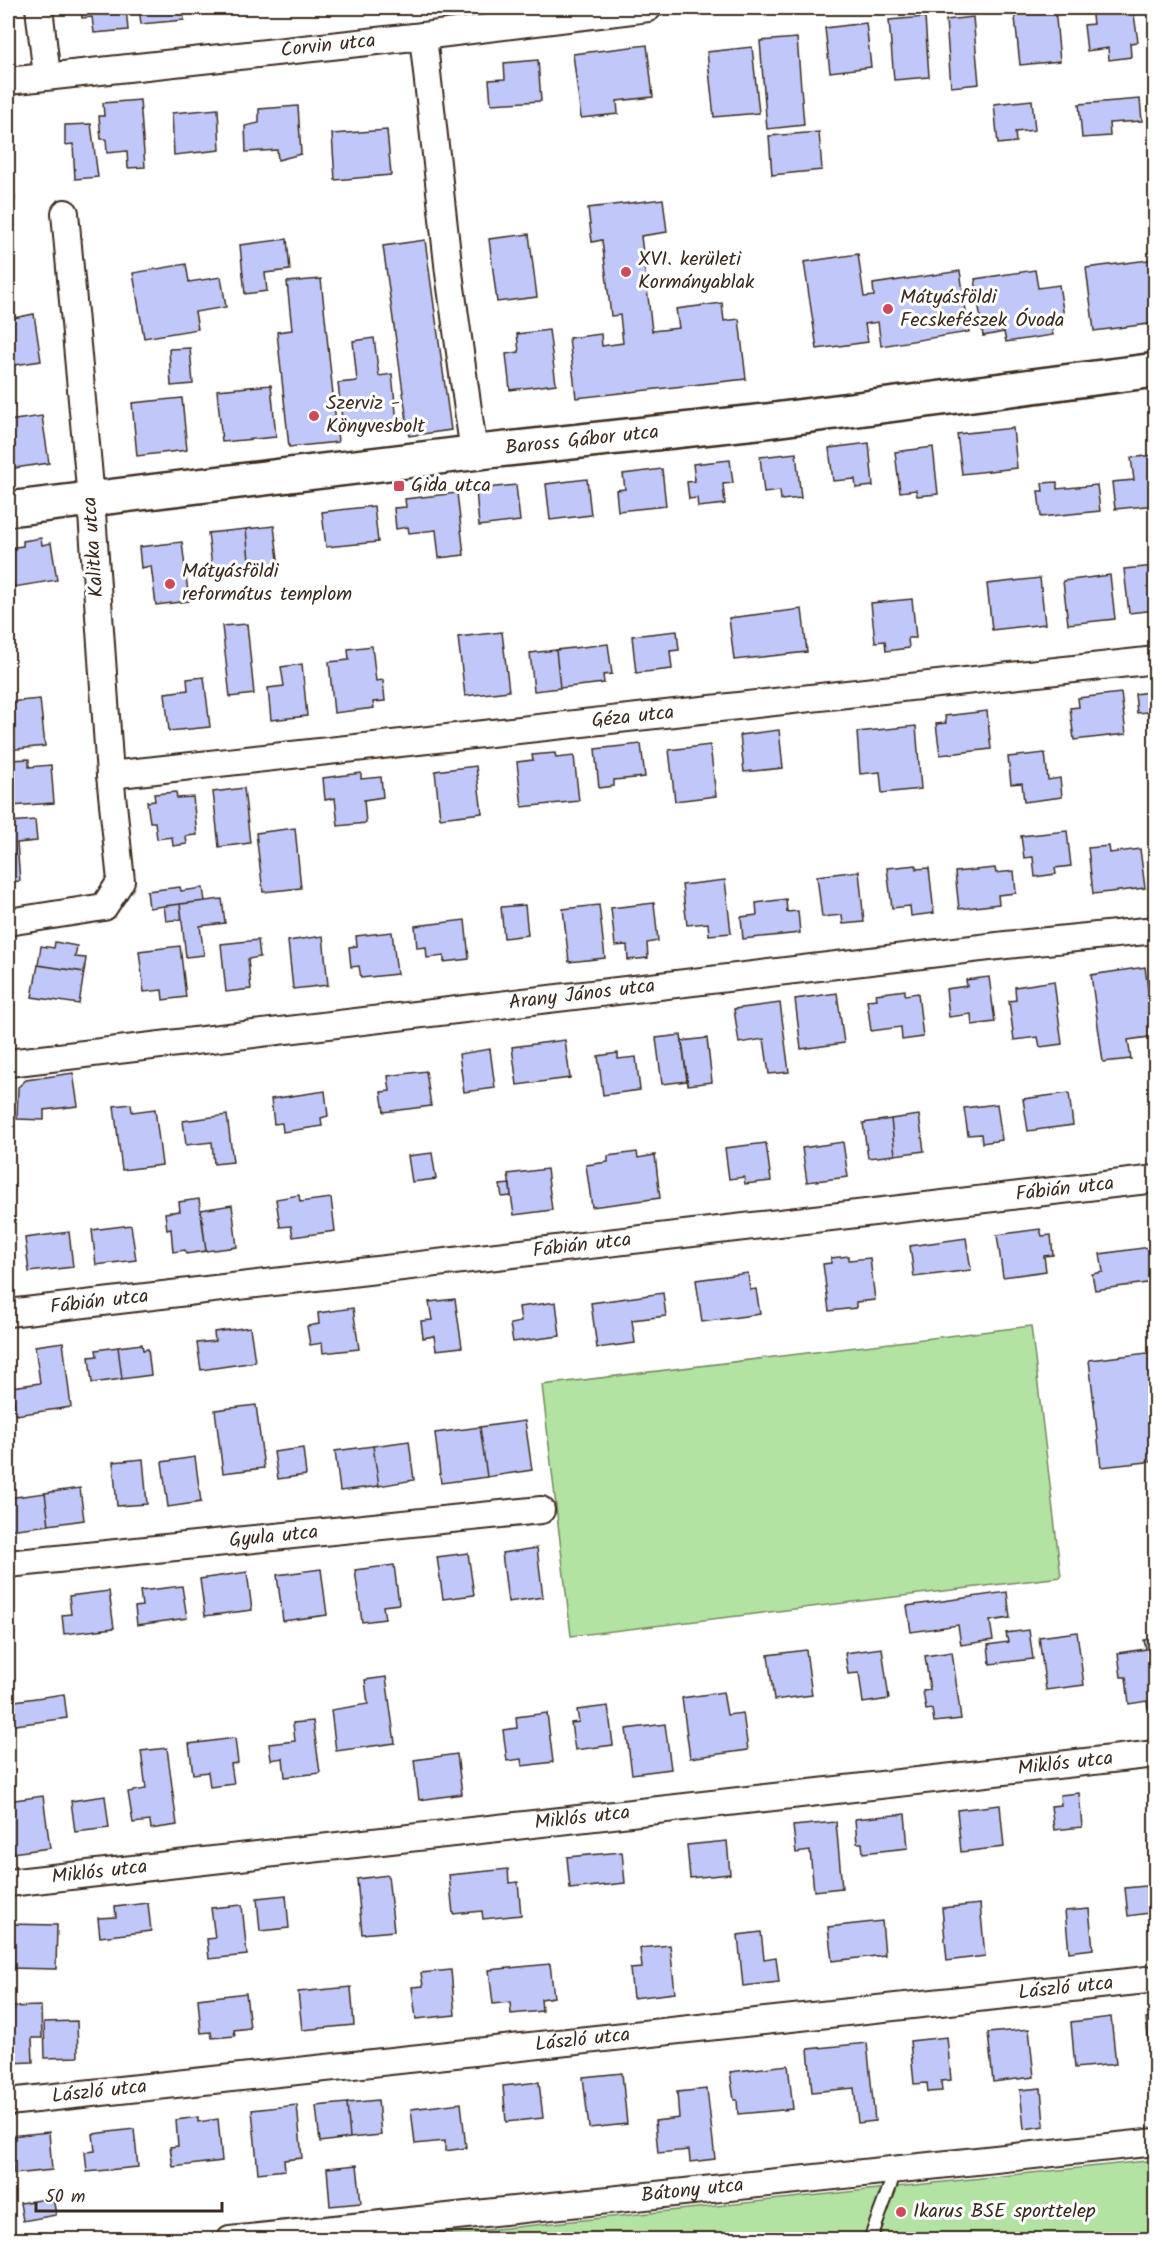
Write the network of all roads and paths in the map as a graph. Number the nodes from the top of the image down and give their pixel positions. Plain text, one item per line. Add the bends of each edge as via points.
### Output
1 (39, 8) edge
2 (639, 8) edge
3 (423, 36) junction
4 (47, 76) junction
5 (8, 81) edge
6 (65, 213) dead end
7 (1155, 370) edge
8 (474, 453) junction
9 (91, 499) junction
10 (8, 509) edge
11 (1155, 660) edge
12 (110, 775) junction
13 (8, 922) edge
14 (1155, 930) edge
15 (8, 1063) edge
16 (1155, 1179) edge
17 (8, 1313) edge
18 (541, 1510) dead end
19 (8, 1564) edge
20 (1155, 1754) edge
21 (8, 1883) edge
22 (1155, 1979) edge
23 (8, 2102) edge
24 (1155, 2142) edge
25 (895, 2168) junction
26 (230, 2240) edge
27 (870, 2240) edge

1 - 4 street
2 - 3 street, Corvin utca
3 - 4 street, Corvin utca
3 - 8 street
4 - 5 street, Corvin utca
6 - 9 street, Kalitka utca
7 - 8 street, Baross Gábor utca via 766,421
8 - 9 street, Baross Gábor utca
9 - 10 street, Baross Gábor utca
9 - 12 street, Kalitka utca
11 - 12 street, Géza utca
12 - 13 street, Kalitka utca via 121,881 104,907
14 - 15 street, Arany János utca
16 - 17 street, Fábián utca
18 - 19 street, Gyula utca
20 - 21 street, Miklós utca
22 - 23 street, László utca
24 - 25 street, Bátony utca
25 - 26 street, Bátony utca
25 - 27 lane

